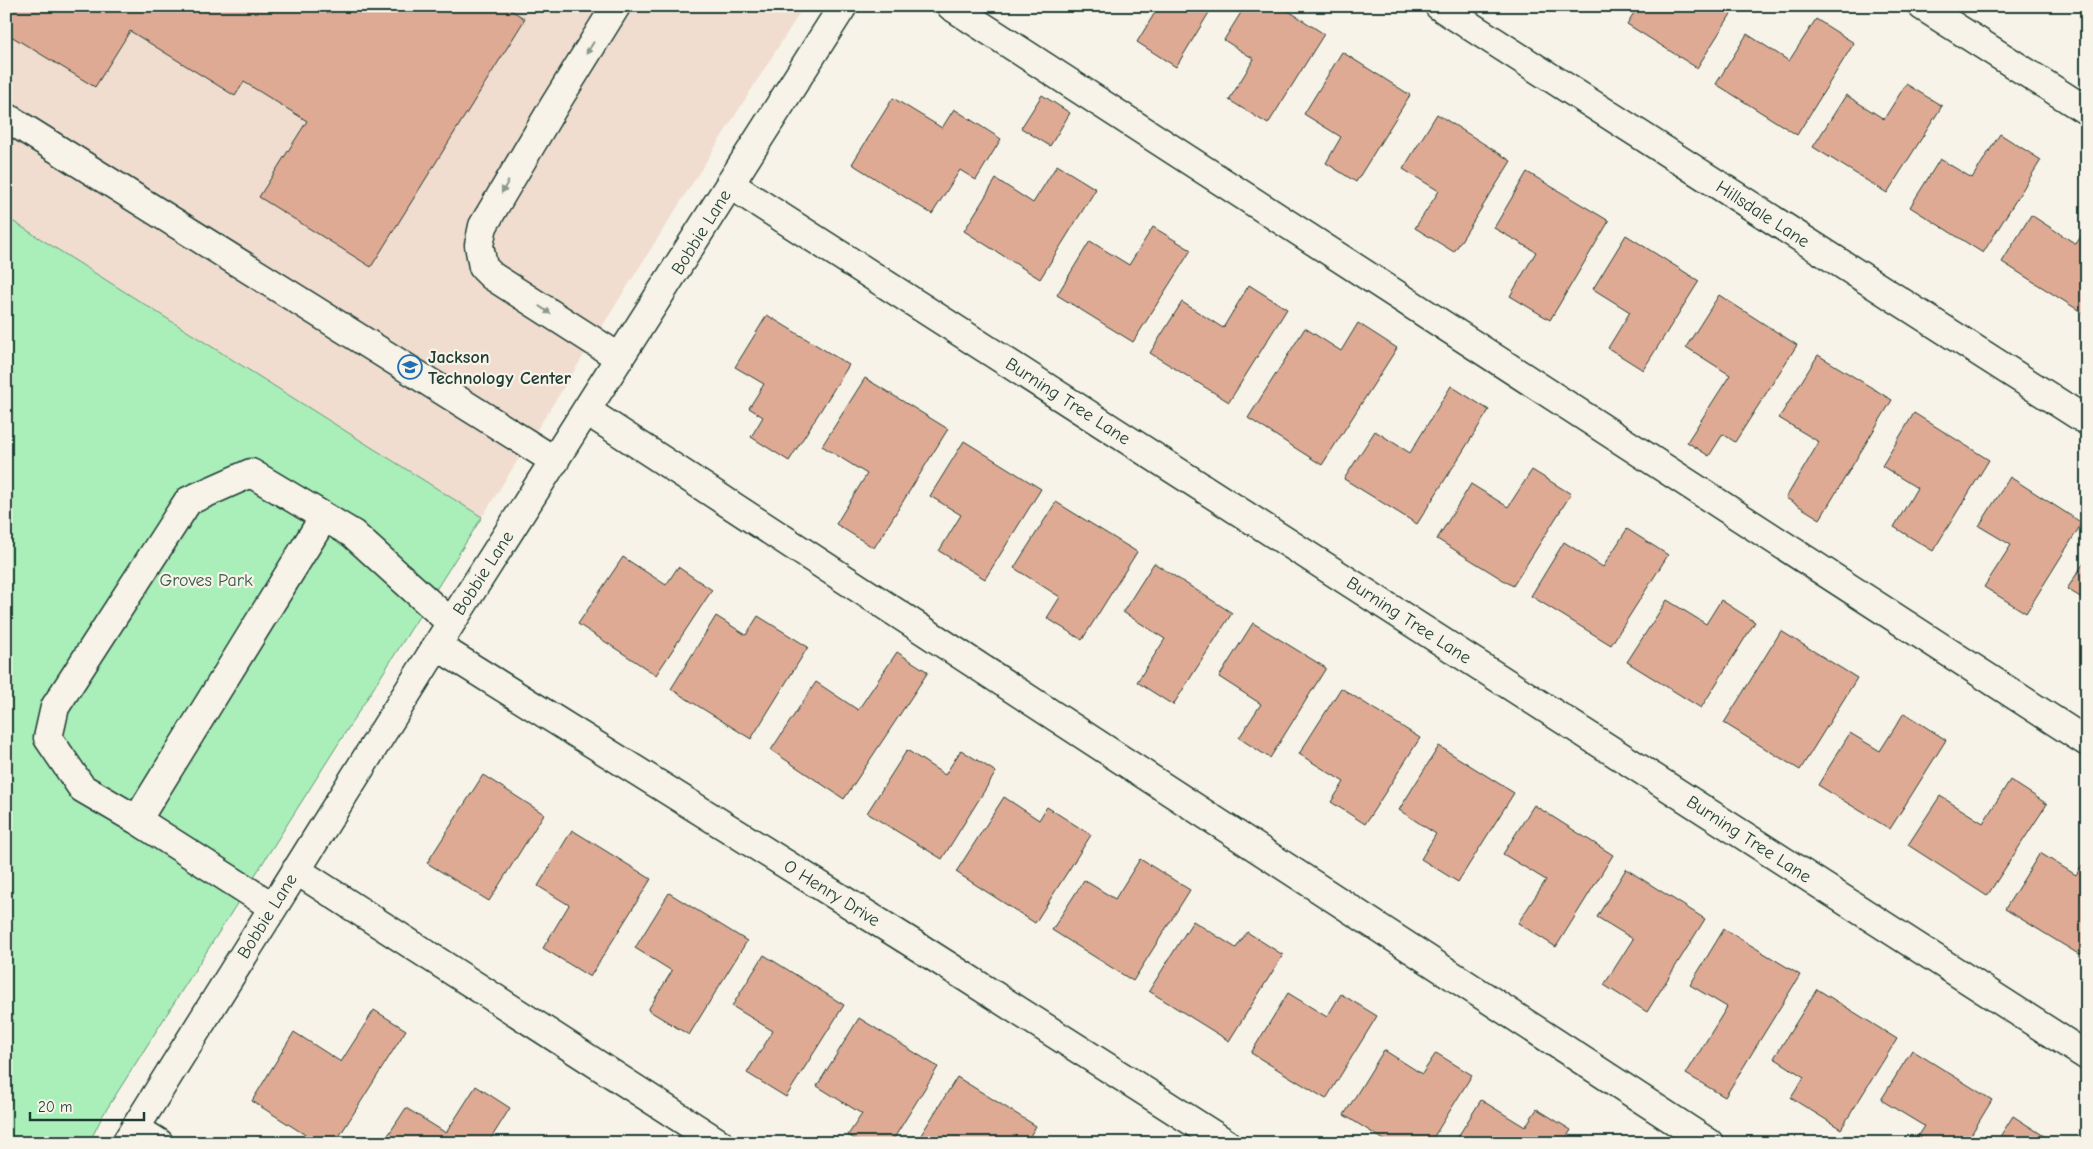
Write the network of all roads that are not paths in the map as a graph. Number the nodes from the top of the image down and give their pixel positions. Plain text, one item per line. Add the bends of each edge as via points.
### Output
1 (616, 6) edge
2 (843, 6) edge
3 (951, 6) edge
4 (1439, 6) edge
5 (1922, 6) edge
6 (2087, 111) edge
7 (6, 117) edge
8 (731, 185) junction
9 (620, 358) junction
10 (587, 411) junction
11 (2087, 421) edge
12 (555, 461) junction
13 (324, 517) junction
14 (444, 634) junction
15 (2087, 742) edge
16 (136, 820) junction
17 (296, 870) junction
18 (273, 907) junction
19 (2087, 1056) edge
20 (130, 1135) edge
21 (159, 1143) edge
22 (719, 1143) edge
23 (1226, 1143) edge
24 (1709, 1143) edge

1 -> 9 street via 507,183 483,226 479,245 483,267 492,276
2 - 8 street, Bobbie Lane
3 - 15 street
4 - 11 street, Hillsdale Lane
5 - 6 street
7 - 12 street
8 - 9 street, Bobbie Lane
8 - 19 street, Burning Tree Lane
9 - 10 street, Bobbie Lane
10 - 12 street, Bobbie Lane
10 - 24 street
12 - 14 street, Bobbie Lane
13 - 14 street, O Henry Drive via 353,534
13 - 16 street
13 - 16 street, O Henry Drive via 251,474 188,501 55,707 48,738 82,788
14 - 17 street, Bobbie Lane
14 - 23 street, O Henry Drive via 920,948
16 - 18 street
17 - 18 street, Bobbie Lane
17 - 22 street
18 - 20 street, Bobbie Lane
20 - 21 street

